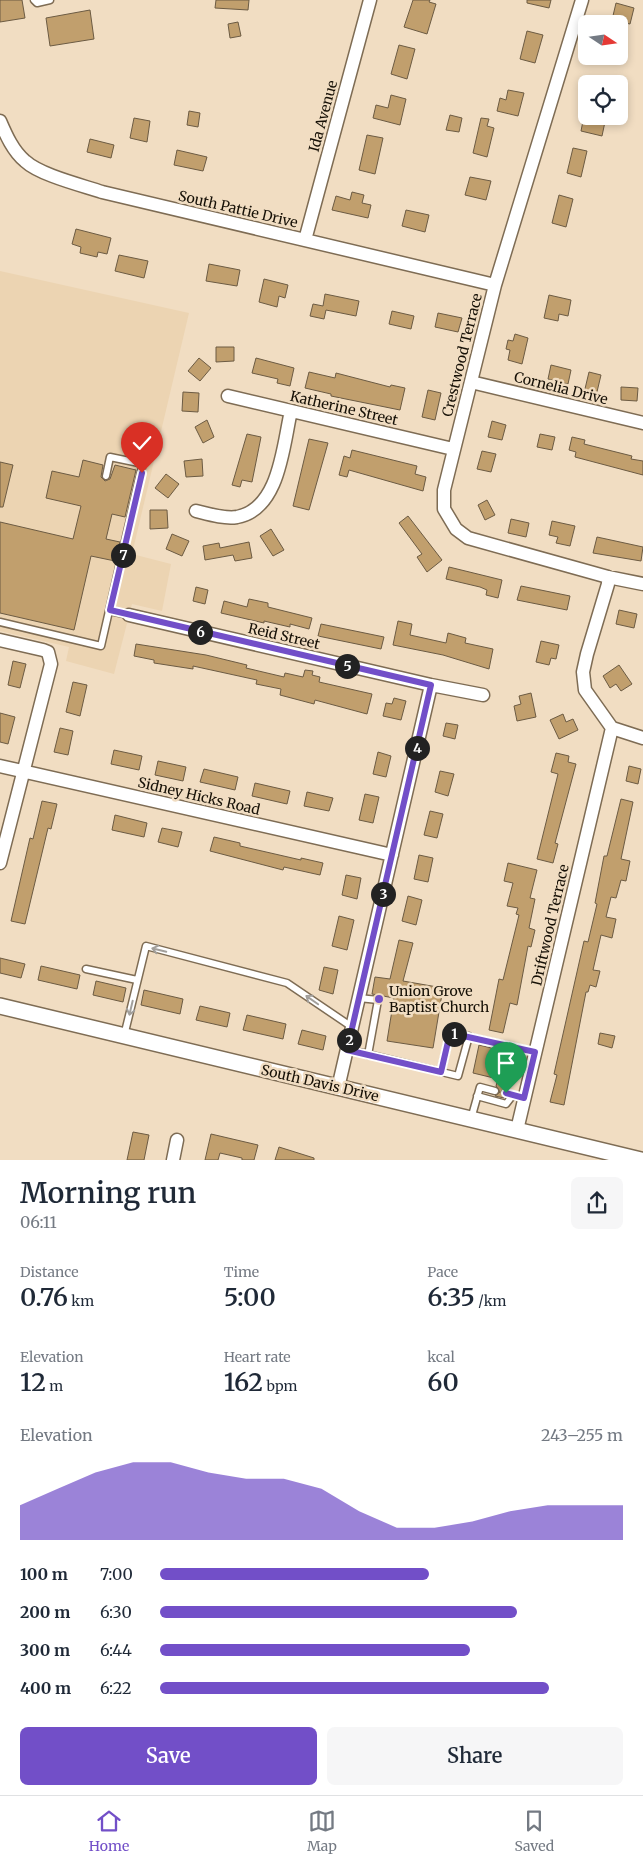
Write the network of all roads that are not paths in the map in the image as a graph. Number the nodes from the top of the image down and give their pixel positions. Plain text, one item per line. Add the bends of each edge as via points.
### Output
1 (34, 0) edge
2 (50, 0) edge
3 (370, 0) edge
4 (582, 0) edge
5 (0, 121) edge
6 (305, 240) junction
7 (495, 285) junction
8 (471, 382) junction
9 (228, 396) dead end
10 (291, 411) junction
11 (643, 423) edge
12 (453, 449) junction
13 (106, 476) dead end
14 (196, 511) dead end
15 (608, 577) junction
16 (643, 584) edge
17 (110, 610) junction
18 (129, 615) joint
19 (0, 622) edge
20 (0, 640) edge
21 (431, 685) junction
22 (483, 694) dead end
23 (612, 728) junction
24 (643, 738) edge
25 (0, 766) edge
26 (24, 772) junction
27 (392, 855) junction
28 (0, 863) edge
29 (86, 969) dead end
30 (137, 980) junction
31 (359, 998) junction
32 (0, 1006) edge
33 (352, 1028) junction
34 (124, 1036) junction
35 (468, 1036) junction
36 (347, 1050) junction
37 (535, 1052) junction
38 (368, 1054) junction
39 (441, 1072) junction
40 (338, 1088) junction
41 (495, 1091) dead end
42 (506, 1093) dead end
43 (477, 1096) junction
44 (519, 1097) junction
45 (471, 1119) junction
46 (517, 1130) junction
47 (177, 1140) dead end
48 (173, 1160) edge
49 (641, 1160) edge

1 - 2 lane via 37,3
3 - 6 street, Ida Avenue
4 - 7 street, Crestwood Terrace
5 - 6 street, South Pattie Drive via 7,138 25,162 56,176 102,192
6 - 7 street, South Pattie Drive
7 - 8 street, Crestwood Terrace
8 - 11 street, Cornelia Drive
8 - 12 street, Crestwood Terrace
9 - 10 street, Katherine Street
10 - 12 street, Katherine Street
10 - 14 street via 275,479 264,502 237,517
12 - 15 street, Crestwood Terrace via 444,490 444,509 456,529 468,538
13 - 17 lane via 110,457 139,463 142,467
15 - 16 street, Crestwood Terrace
15 - 23 street via 583,672 585,690
17 - 18 lane
17 - 19 lane via 101,646
18 - 21 street, Reid Street
20 - 26 street via 48,652 51,657 52,664
21 - 22 street, Reid Street
21 - 27 street
23 - 24 street
23 - 37 street, Driftwood Terrace
25 - 26 street, Sidney Hicks Road
26 - 27 street, Sidney Hicks Road
26 - 28 street
27 - 31 street
29 - 30 lane
33 -> 30 lane via 287,983 146,946
30 -> 34 lane
31 - 33 street
31 - 38 lane via 378,1000
32 - 34 street, South Davis Drive
33 - 36 street
34 - 40 street, South Davis Drive
35 - 37 lane
35 - 39 lane via 450,1033
35 - 39 lane via 458,1076
36 - 38 lane
36 - 40 street
37 - 44 street, Driftwood Terrace
38 - 39 lane
40 - 45 street, South Davis Drive
41 - 43 lane via 480,1087
42 - 44 lane
43 - 44 lane via 506,1104
43 - 45 lane
44 - 46 street, Driftwood Terrace
45 - 46 street, South Davis Drive
46 - 49 street, South Davis Drive
47 - 48 street

